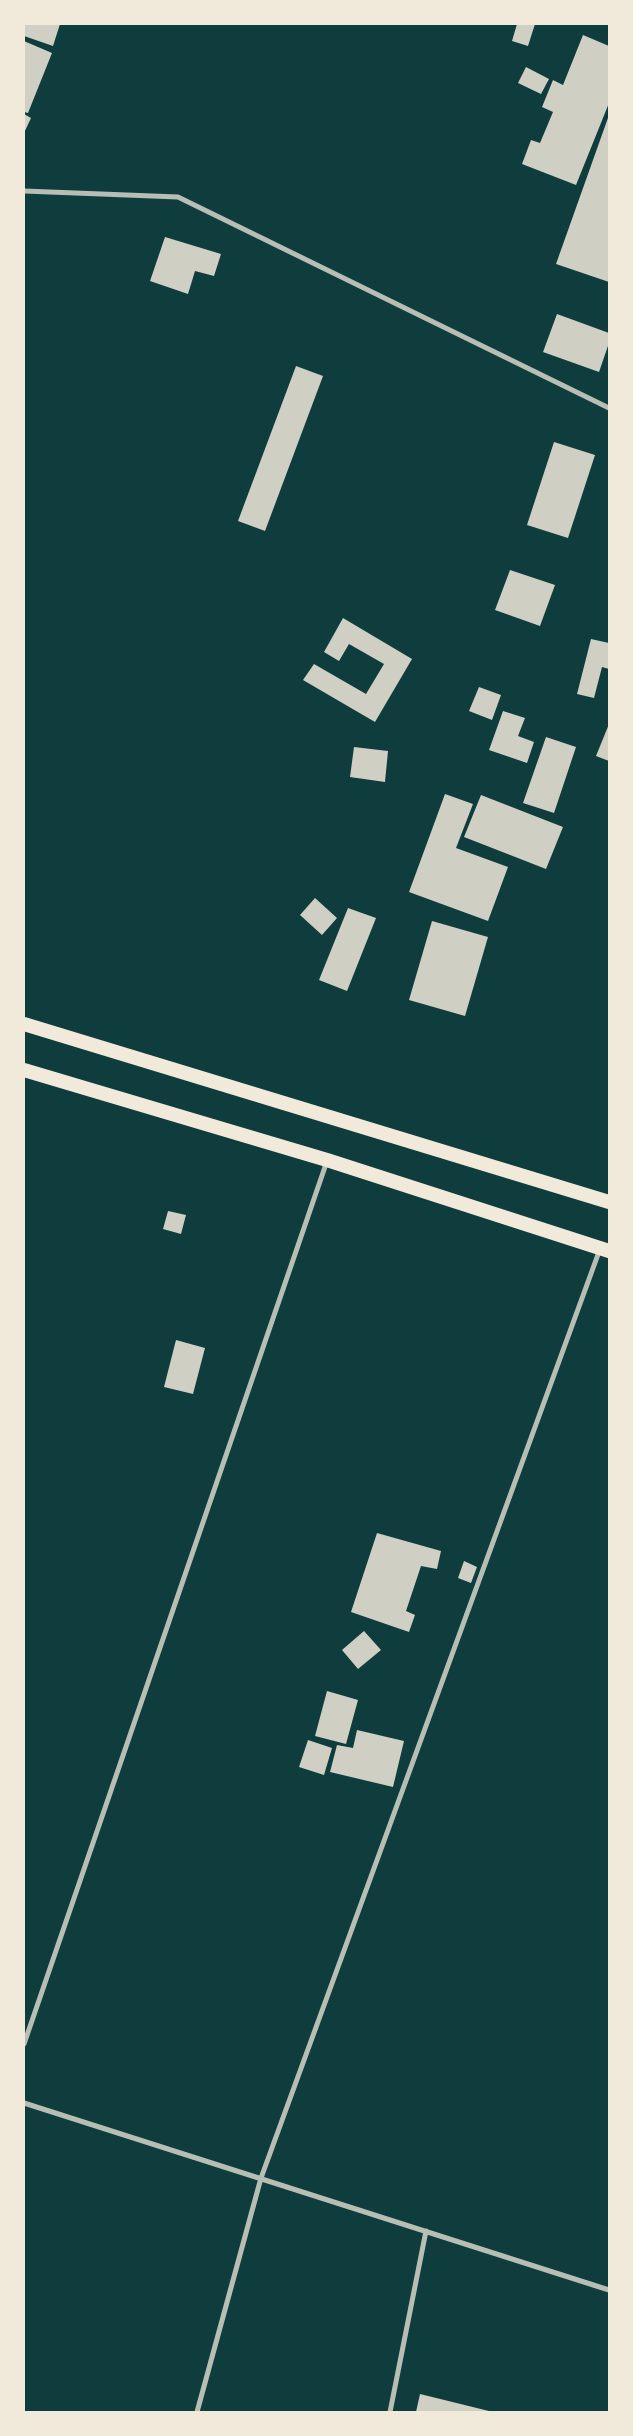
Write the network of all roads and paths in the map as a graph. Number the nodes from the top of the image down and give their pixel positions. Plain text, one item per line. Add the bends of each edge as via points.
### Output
1 (24, 191) edge
2 (609, 408) edge
3 (24, 1024) edge
4 (24, 1070) edge
5 (327, 1160) junction
6 (609, 1202) edge
7 (605, 1250) edge
8 (24, 2044) edge
9 (24, 2103) edge
10 (261, 2178) junction
11 (426, 2231) junction
12 (609, 2290) edge
13 (197, 2412) edge
14 (390, 2412) edge

1 - 2 street via 178,197
3 - 6 highway
4 - 5 highway
5 - 7 highway
5 - 8 street
7 - 10 street
9 - 10 street
10 - 11 street
10 - 13 street
11 - 12 street
11 - 14 street

